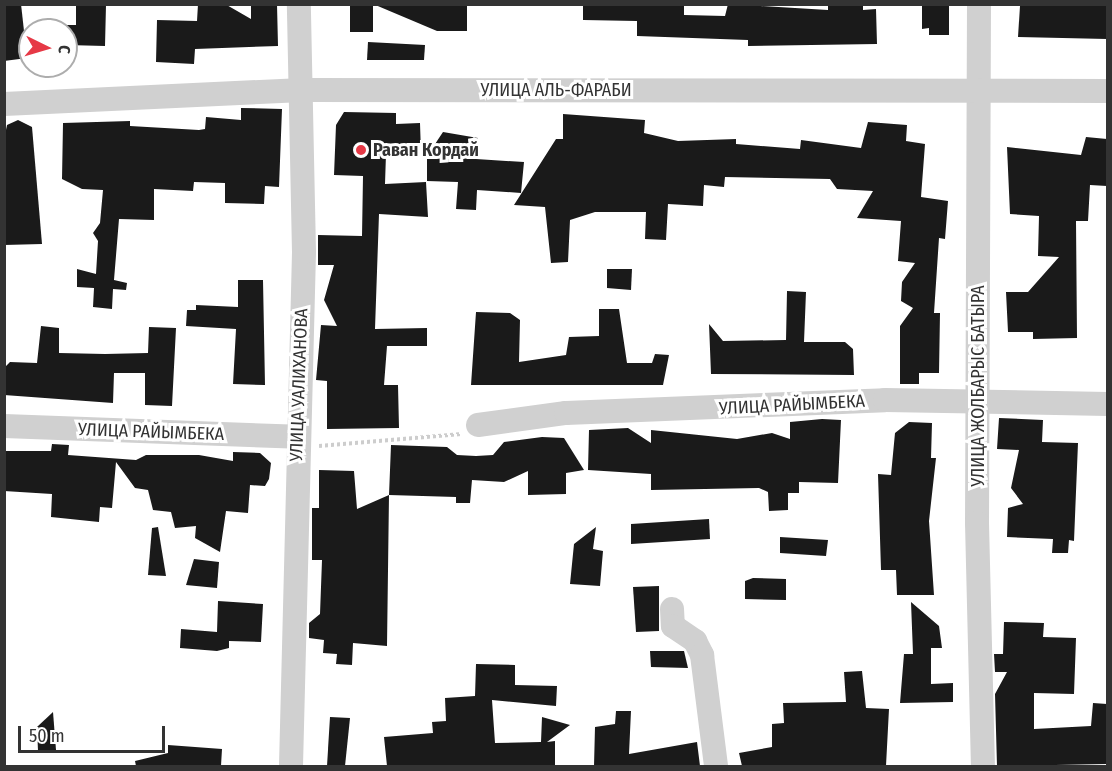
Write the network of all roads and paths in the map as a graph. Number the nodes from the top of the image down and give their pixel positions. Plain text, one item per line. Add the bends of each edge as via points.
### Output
1 (299, 4) edge
2 (979, 4) edge
3 (303, 90) junction
4 (1107, 91) edge
5 (981, 92) junction
6 (4, 104) edge
7 (977, 399) junction
8 (1107, 404) edge
9 (478, 425) joint
10 (4, 426) edge
11 (298, 442) junction
12 (672, 609) dead end
13 (291, 766) edge
14 (716, 766) edge
15 (983, 766) edge

1 - 3 street, УЛИЦА УАЛИХАНОВА
2 - 5 street, УЛИЦА ЖОЛБАРЫС БАТЫРА
3 - 5 street, УЛИЦА АЛЬ-ФАРАБИ
3 - 6 street, УЛИЦА АЛЬ-ФАРАБИ
3 - 11 street, УЛИЦА УАЛИХАНОВА
4 - 5 street, УЛИЦА АЛЬ-ФАРАБИ
5 - 7 street, УЛИЦА ЖОЛБАРЫС БАТЫРА
7 - 8 street, УЛИЦА РАЙЫМБЕКА
7 - 9 street, УЛИЦА РАЙЫМБЕКА via 566,413
7 - 15 street, УЛИЦА ЖОЛБАРЫС БАТЫРА
9 - 11 path via 439,438
10 - 11 street, УЛИЦА РАЙЫМБЕКА
11 - 13 street, УЛИЦА УАЛИХАНОВА
12 - 14 street via 673,626 695,641 702,655

